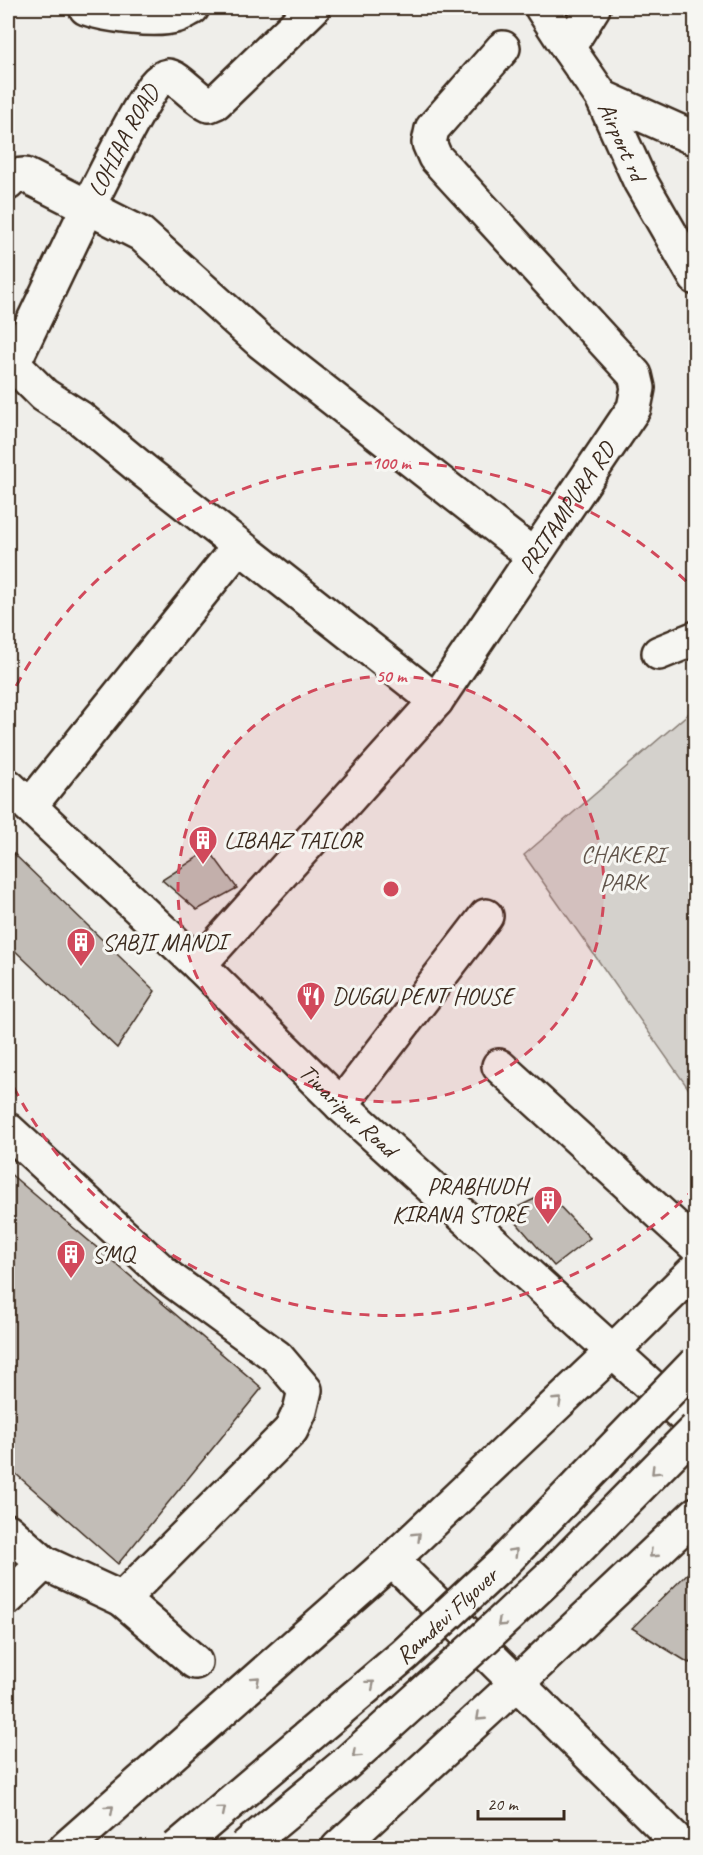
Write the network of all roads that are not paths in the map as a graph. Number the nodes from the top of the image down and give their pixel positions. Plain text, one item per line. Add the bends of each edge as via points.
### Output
1 (86, 8) edge
2 (192, 8) edge
3 (313, 8) edge
4 (543, 8) edge
5 (593, 8) edge
6 (503, 48) dead end
7 (568, 48) junction
8 (602, 97) junction
9 (696, 139) edge
10 (8, 183) edge
11 (88, 207) junction
12 (696, 278) edge
13 (10, 368) edge
14 (239, 546) junction
15 (534, 556) junction
16 (696, 638) edge
17 (659, 653) dead end
18 (436, 701) junction
19 (19, 796) edge
20 (486, 916) dead end
21 (199, 965) junction
22 (499, 1066) dead end
23 (341, 1105) junction
24 (8, 1130) edge
25 (696, 1246) edge
26 (696, 1269) edge
27 (613, 1351) junction
28 (696, 1363) edge
29 (696, 1428) edge
30 (696, 1514) edge
31 (8, 1531) edge
32 (392, 1560) junction
33 (44, 1563) junction
34 (8, 1598) edge
35 (122, 1599) junction
36 (195, 1662) dead end
37 (517, 1683) junction
38 (66, 1848) edge
39 (177, 1848) edge
40 (244, 1848) edge
41 (338, 1848) edge
42 (684, 1848) edge

1 - 2 main road via 140,18 175,16
3 - 11 main road, LOHIAA ROAD via 216,102 209,105 200,101 175,78 161,78
4 - 7 main road, Airport rd
5 - 7 main road
6 - 15 main road, PRITAMPURA RD via 432,129 429,143 435,157 635,375 638,388 634,408
7 - 8 main road, Airport rd
8 - 9 main road
8 - 12 main road, Airport rd via 640,181
10 - 11 main road, LOHIAA ROAD via 14,176 25,175
11 - 13 main road
11 - 15 main road via 141,234 261,342
13 - 14 main road via 80,417
14 - 18 main road
14 - 19 main road
15 - 18 main road, PRITAMPURA RD
16 - 17 main road
18 - 21 main road, PRITAMPURA RD
19 - 21 main road, Tiwaripur Road
20 - 23 main road
21 - 23 main road, Tiwaripur Road
22 - 25 main road
23 - 27 main road, Tiwaripur Road
24 - 35 main road via 169,1278 277,1357 305,1390 291,1430
26 - 27 main road
27 - 29 main road, Tiwaripur Road
32 -> 27 main road
39 -> 28 main road, Ramdevi Flyover, bridge via 404,1655 504,1562
29 -> 40 main road, Ramdevi Flyover, bridge via 486,1637 344,1765
30 -> 37 main road
31 - 33 main road
32 - 37 main road
38 -> 32 main road
33 - 34 main road
33 - 35 main road
35 - 36 main road
37 -> 41 main road
37 - 42 main road

